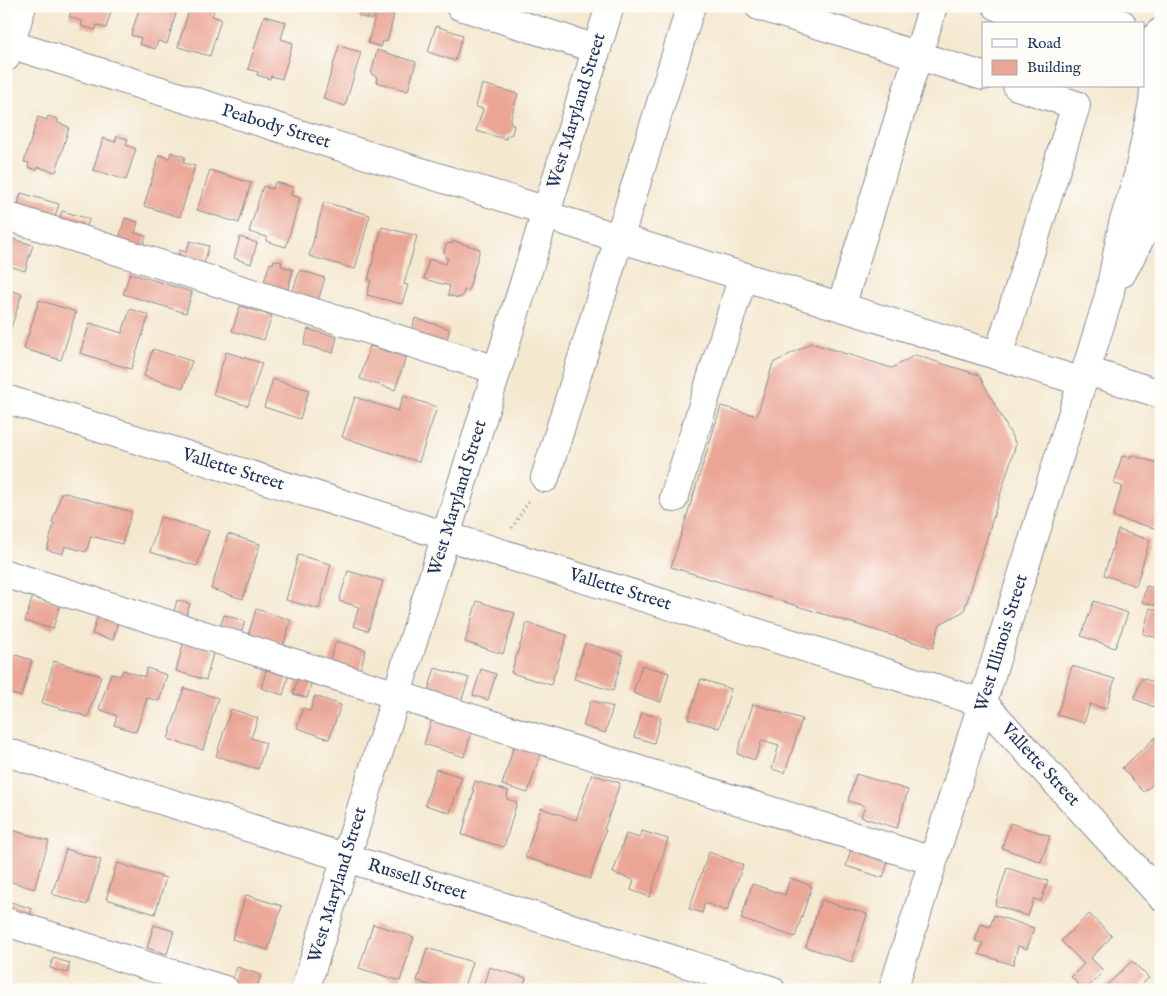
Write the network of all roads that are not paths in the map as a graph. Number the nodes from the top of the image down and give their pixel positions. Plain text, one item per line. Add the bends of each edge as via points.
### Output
1 (22, 6) edge
2 (460, 6) edge
3 (610, 6) edge
4 (691, 6) edge
5 (759, 6) edge
6 (933, 6) edge
7 (997, 6) edge
8 (1034, 6) edge
9 (1029, 22) edge
10 (1112, 22) edge
11 (8, 48) edge
12 (597, 48) junction
13 (1152, 53) edge
14 (918, 56) junction
15 (982, 76) edge
16 (1024, 88) edge
17 (1161, 172) edge
18 (546, 213) junction
19 (6, 216) edge
20 (1155, 216) edge
21 (619, 238) junction
22 (743, 276) junction
23 (1109, 296) junction
24 (841, 307) junction
25 (998, 356) junction
26 (497, 370) junction
27 (1085, 376) junction
28 (1161, 394) edge
29 (6, 399) edge
30 (545, 478) road end
31 (674, 498) dead end
32 (446, 536) junction
33 (6, 574) edge
34 (396, 695) junction
35 (983, 702) junction
36 (6, 752) edge
37 (346, 858) junction
38 (934, 861) junction
39 (1161, 896) edge
40 (6, 922) edge
41 (225, 990) edge
42 (305, 990) edge
43 (771, 990) edge
44 (893, 990) edge

1 - 11 street
2 - 12 street
3 - 12 street, West Maryland Street
4 - 21 street
5 - 14 street
6 - 14 street
7 - 9 street
8 - 10 street
11 - 18 street, Peabody Street
12 - 18 street, West Maryland Street
13 - 23 street, West Illinois Street via 1153,102
14 - 15 street
14 - 24 street
16 - 25 street via 1076,104
17 - 20 street, West Illinois Street
18 - 21 street, Peabody Street
18 - 26 street, West Maryland Street
19 - 26 street
20 - 23 street, West Illinois Street
21 - 22 street, Peabody Street
21 - 30 street
22 - 24 street, Peabody Street
22 - 31 street
23 - 27 street, West Illinois Street
24 - 25 street, Peabody Street
25 - 27 street, Peabody Street
26 - 32 street, West Maryland Street
27 - 28 street
27 - 35 street, West Illinois Street
29 - 32 street, Vallette Street
32 - 34 street, West Maryland Street
32 - 35 street, Vallette Street
33 - 34 street
34 - 37 street, West Maryland Street
34 - 38 street
35 - 38 street, West Illinois Street
35 - 39 street, Vallette Street
36 - 37 street, Russell Street
37 - 42 street, West Maryland Street
37 - 43 street, Russell Street
38 - 44 street, West Illinois Street
40 - 41 street

